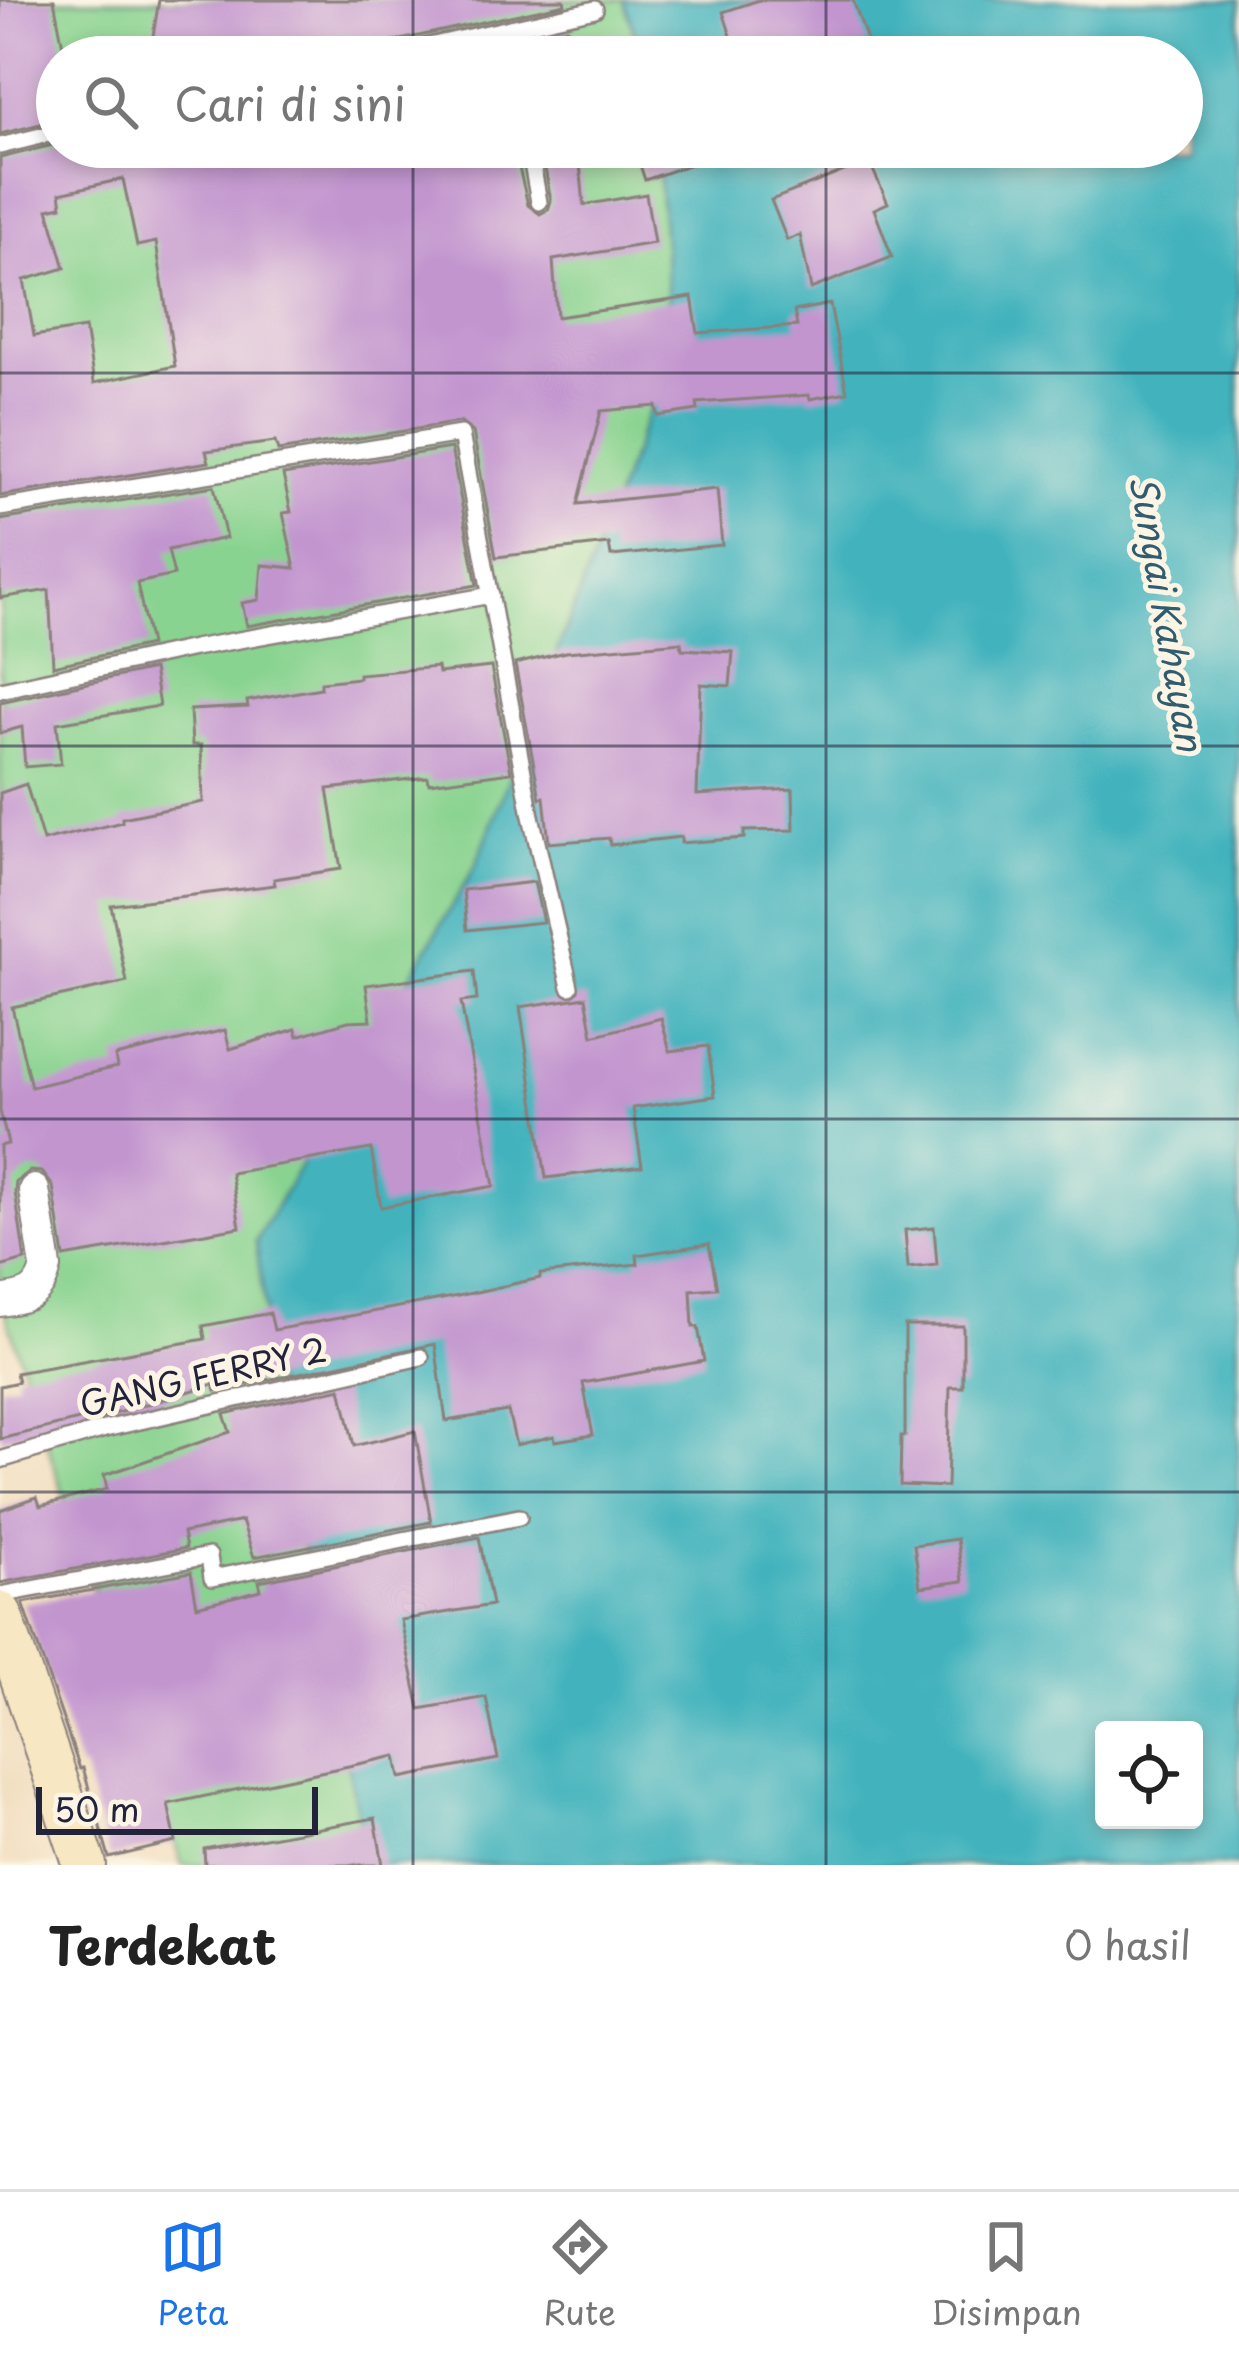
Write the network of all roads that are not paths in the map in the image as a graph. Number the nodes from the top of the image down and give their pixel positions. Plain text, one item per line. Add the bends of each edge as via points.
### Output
1 (596, 9) dead end
2 (510, 28) junction
3 (474, 36) edge
4 (511, 36) edge
5 (36, 137) edge
6 (0, 146) edge
7 (533, 168) edge
8 (538, 202) dead end
9 (0, 508) edge
10 (491, 596) junction
11 (0, 690) edge
12 (570, 988) dead end
13 (34, 1190) dead end
14 (0, 1301) edge
15 (421, 1357) dead end
16 (0, 1460) edge
17 (519, 1516) dead end
18 (0, 1595) edge
19 (0, 1612) edge
20 (85, 1865) edge

1 - 2 lane
2 - 3 lane
2 - 4 lane
5 - 6 lane
7 - 8 lane
9 - 10 lane via 461,434
10 - 11 lane
10 - 12 lane
13 - 14 street via 43,1279 38,1291
15 - 16 lane, GANG FERRY 2
17 - 18 lane via 212,1578 208,1556
19 - 20 street

